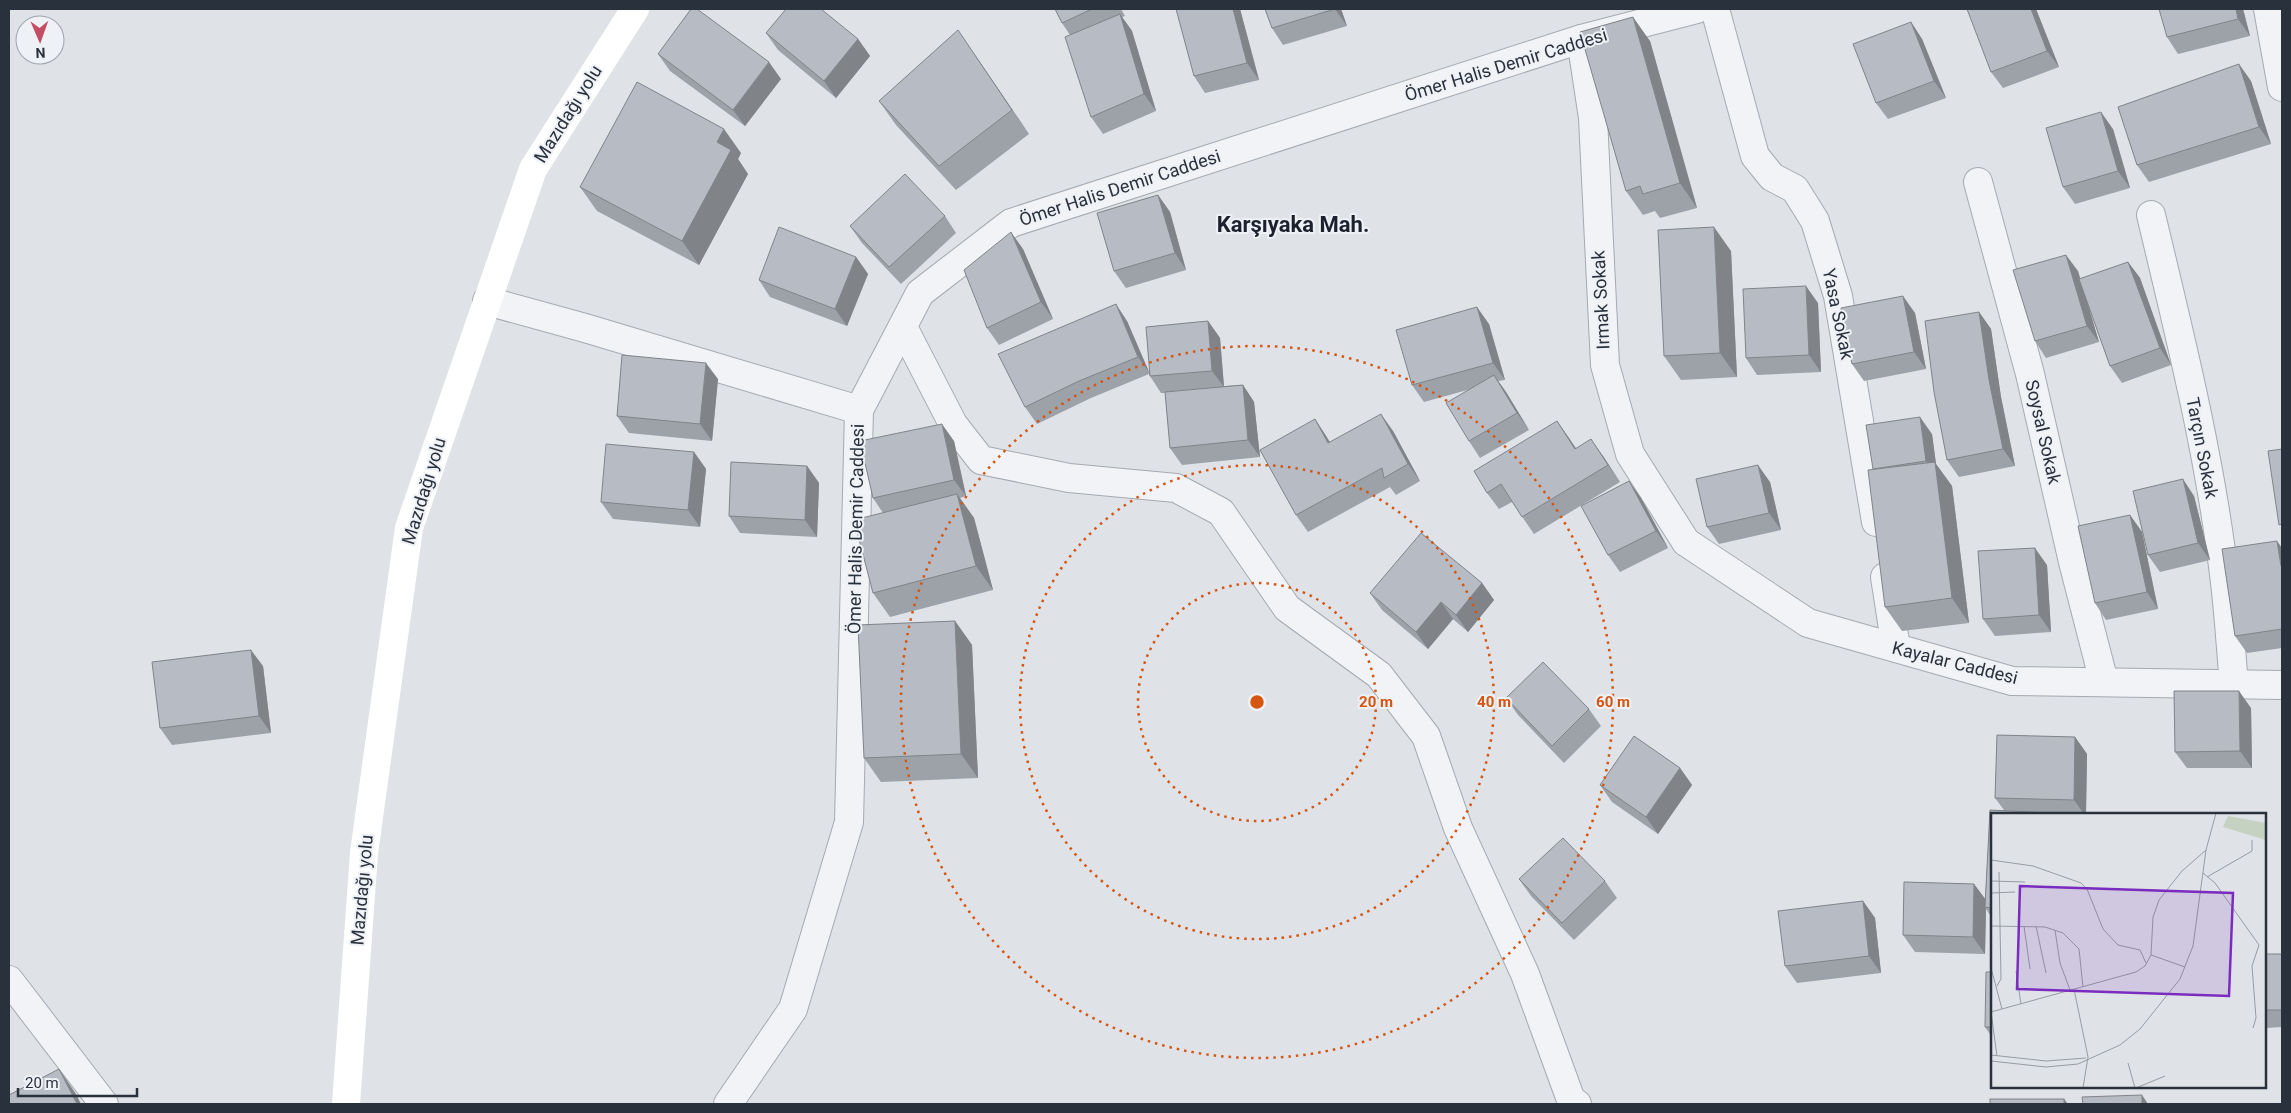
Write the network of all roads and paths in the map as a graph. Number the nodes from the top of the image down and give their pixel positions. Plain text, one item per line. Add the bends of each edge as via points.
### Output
1 (635, 9) edge
2 (1715, 9) edge
3 (2268, 9) edge
4 (1682, 11) edge
5 (1581, 39) junction
6 (2282, 87) edge
7 (1978, 182) dead end
8 (2152, 215) dead end
9 (487, 301) junction
10 (903, 327) junction
11 (859, 410) junction
12 (1686, 542) joint
13 (1896, 648) junction
14 (2104, 682) junction
15 (2234, 684) junction
16 (2282, 685) edge
17 (9, 980) edge
18 (104, 1104) edge
19 (346, 1104) edge
20 (728, 1104) edge
21 (1577, 1104) edge

1 - 9 main road, Mazıdağı yolu via 533,170
2 - 13 street, Yasa Sokak via 1754,156 1772,178 1795,188 1815,221 1838,296
3 - 6 street
4 - 5 street, Ömer Halis Demir Caddesi
5 - 10 street, Ömer Halis Demir Caddesi via 1011,222 920,294
5 - 12 street, Irmak Sokak via 1593,118 1604,365 1630,454
7 - 14 street, Soysal Sokak via 2030,374
8 - 15 street, Tarçın Sokak via 2209,479 2225,582
9 - 11 street
9 - 19 main road, Mazıdağı yolu via 409,528 364,853
10 - 11 street, Ömer Halis Demir Caddesi
10 - 21 street via 953,424 981,460 1069,478 1176,488 1221,512 1287,608 1379,675 1426,736 1458,828 1525,974 1572,1100
11 - 20 street, Ömer Halis Demir Caddesi via 848,822 793,1009
12 - 13 street, Kayalar Caddesi via 1808,623
13 - 14 street, Kayalar Caddesi via 2012,681
14 - 15 street, Kayalar Caddesi
15 - 16 street, Kayalar Caddesi
17 - 18 street

